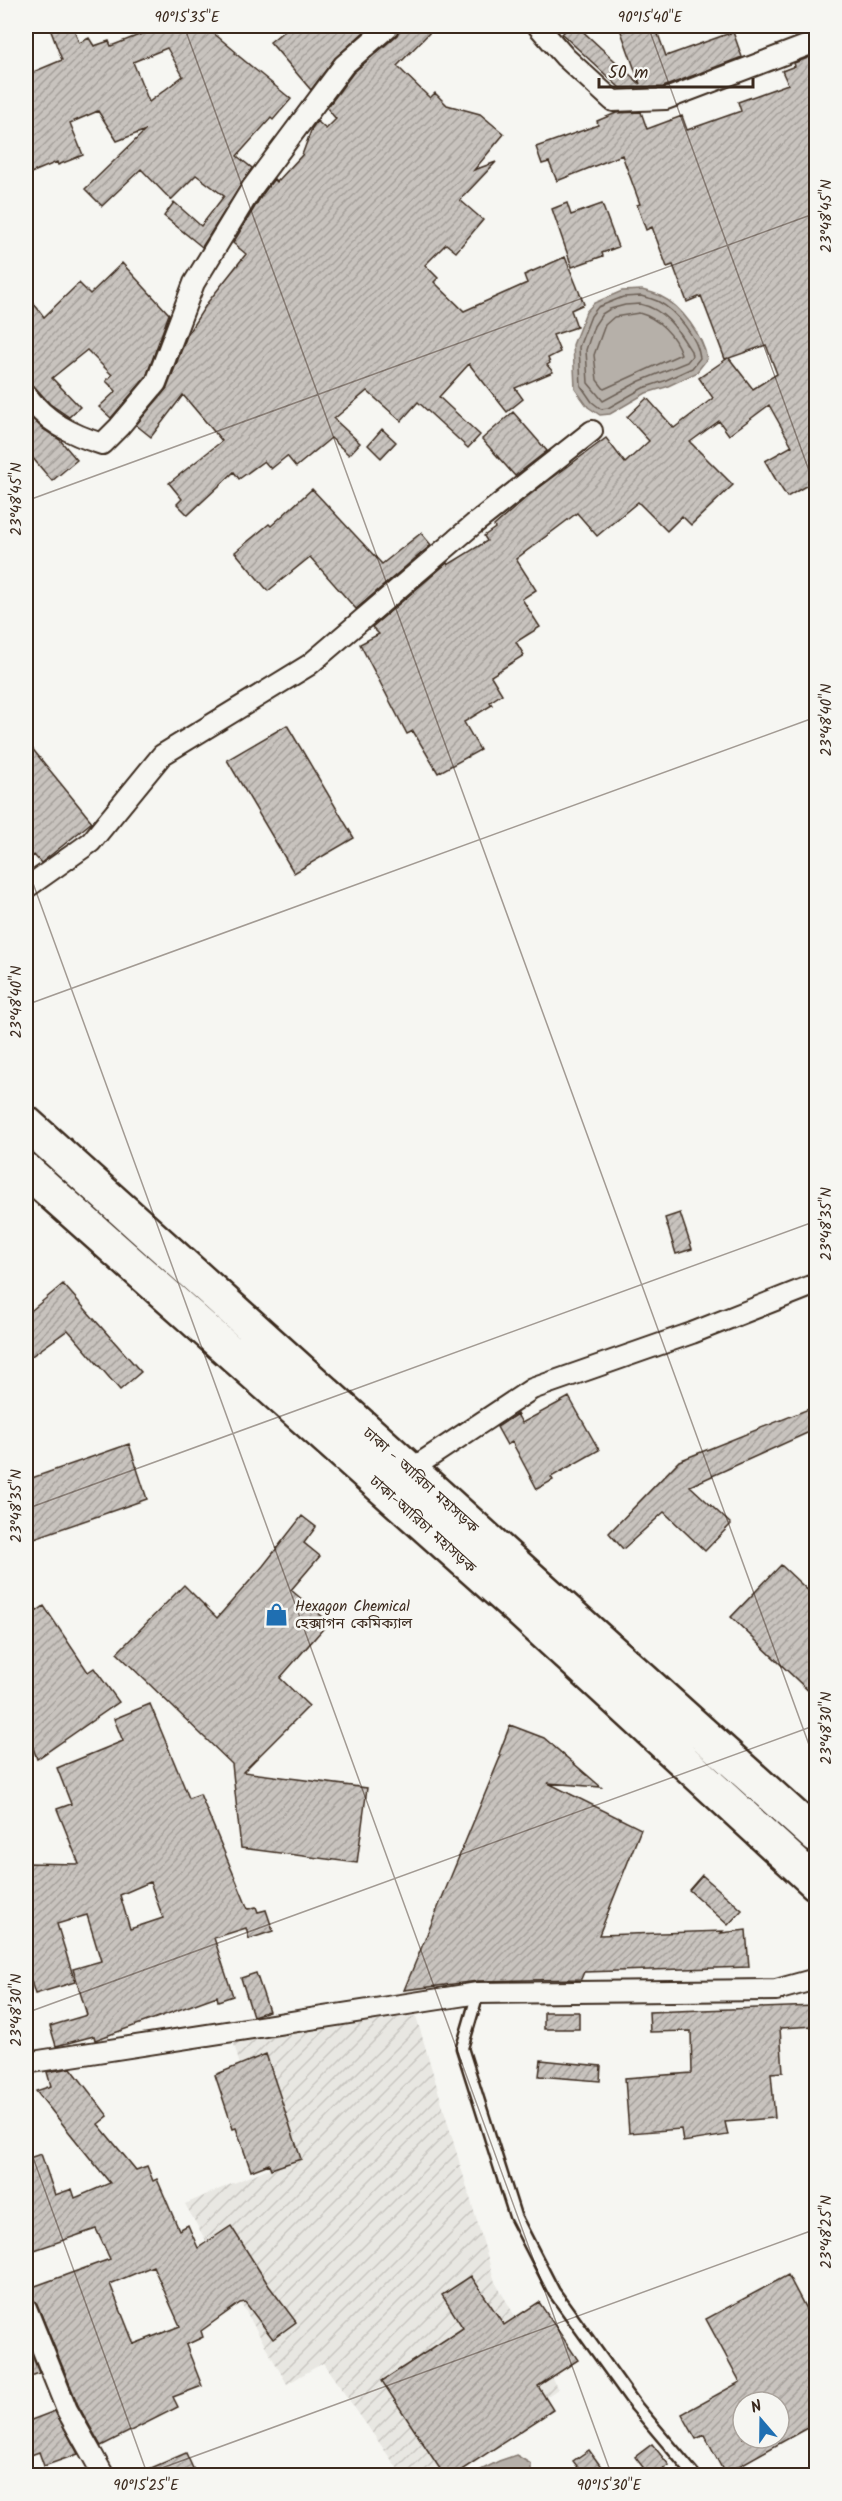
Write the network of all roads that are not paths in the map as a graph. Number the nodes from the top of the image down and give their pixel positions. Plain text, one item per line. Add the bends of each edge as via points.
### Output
1 (388, 26) edge
2 (537, 26) edge
3 (816, 42) edge
4 (26, 395) edge
5 (592, 431) dead end
6 (26, 888) edge
7 (26, 1123) edge
8 (26, 1170) edge
9 (816, 1284) edge
10 (410, 1470) junction
11 (816, 1836) edge
12 (816, 1883) edge
13 (816, 1979) edge
14 (478, 1993) junction
15 (26, 2062) edge
16 (26, 2308) edge
17 (104, 2475) edge
18 (695, 2475) edge

1 - 4 street via 344,65 252,189 194,283 156,383 119,427 102,444 72,435 37,410
2 - 3 street via 613,101 666,99
5 - 6 street via 474,524 309,665 162,755 91,842
7 - 10 highway, ঢাকা - আরিচা মহাসড়ক
8 - 12 highway, ঢাকা-আরিচা মহাসড়ক via 512,1603
9 - 10 street via 692,1334 532,1389
10 - 11 highway, ঢাকা - আরিচা মহাসড়ক
13 - 14 street via 776,1990
14 - 15 street
14 - 18 lane via 462,2048 515,2216 554,2292 636,2406
16 - 17 street via 67,2410

